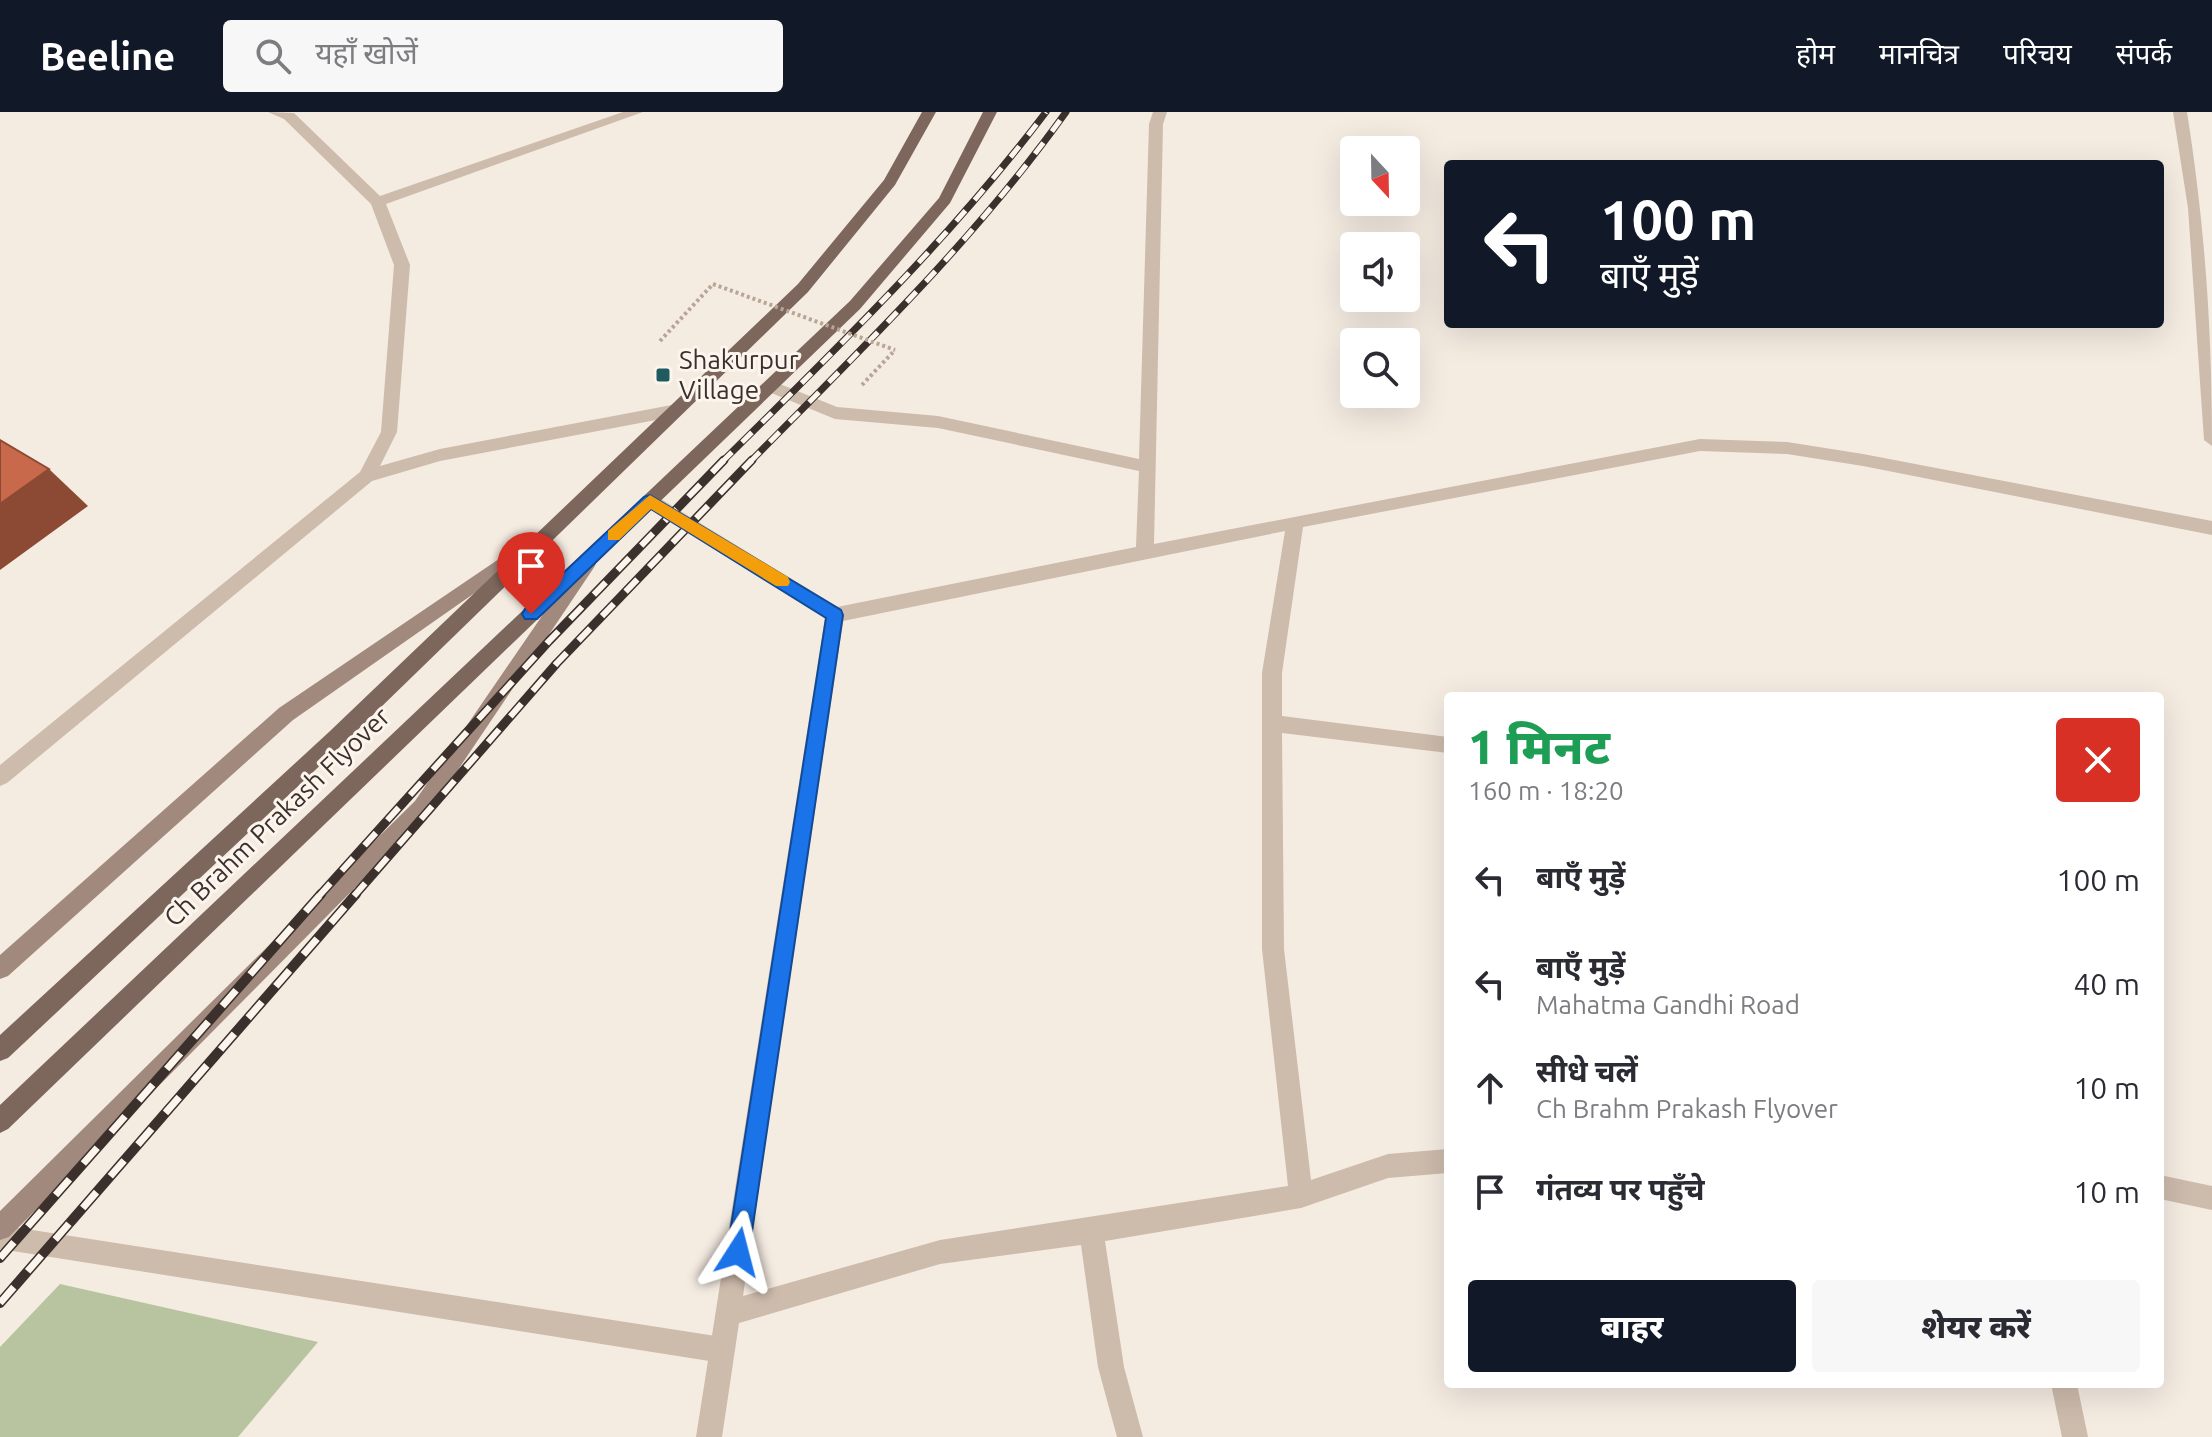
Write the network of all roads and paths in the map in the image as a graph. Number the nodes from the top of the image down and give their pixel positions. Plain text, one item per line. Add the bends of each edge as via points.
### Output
1 (275, 112) edge
2 (636, 112) edge
3 (929, 112) edge
4 (990, 112) edge
5 (1160, 112) edge
6 (2180, 112) edge
7 (378, 202) junction
8 (660, 341) dead end
9 (770, 386) junction
10 (677, 410) junction
11 (835, 413) junction
12 (2212, 440) edge
13 (1147, 467) junction
14 (366, 476) junction
15 (650, 501) junction
16 (1295, 522) junction
17 (2212, 528) edge
18 (553, 530) junction
19 (1145, 552) junction
20 (593, 554) junction
21 (835, 615) junction
22 (1271, 723) junction
23 (1444, 745) edge
24 (0, 777) edge
25 (0, 969) edge
26 (0, 1050) edge
27 (0, 1121) edge
28 (1444, 1161) edge
29 (2164, 1188) edge
30 (1301, 1196) junction
31 (2212, 1198) edge
32 (0, 1228) edge
33 (1091, 1231) junction
34 (0, 1237) edge
35 (729, 1313) junction
36 (722, 1350) junction
37 (2065, 1388) edge
38 (709, 1437) edge
39 (1130, 1437) edge
40 (2075, 1437) edge

1 - 7 street via 289,116
2 - 7 street
3 - 10 main road, Ch Brahm Prakash Flyover via 890,182 803,288
4 - 9 main road, Ch Brahm Prakash Flyover via 945,200 855,305
5 - 13 street
6 - 12 street via 2195,208
7 - 14 street via 402,265 389,432
8 - 11 path, bridge via 713,284 895,350
9 - 11 street
9 - 15 main road, Ch Brahm Prakash Flyover
10 - 14 street via 440,455
10 - 18 main road, Ch Brahm Prakash Flyover
11 - 13 street via 938,422
13 - 19 street
14 - 24 street
15 - 20 main road, Ch Brahm Prakash Flyover
15 - 21 street
16 - 17 street via 1700,445 1787,448 1863,460
16 - 19 street
16 - 22 street via 1272,673
18 - 25 street via 286,714
18 - 26 main road, Ch Brahm Prakash Flyover
19 - 21 street
20 - 27 main road, Ch Brahm Prakash Flyover
20 - 32 street via 422,807
21 - 35 street
22 - 23 street
22 - 30 street via 1273,949
28 - 30 street via 1388,1166
29 - 31 street
30 - 33 street
33 - 35 street via 940,1252
33 - 39 street via 1111,1367
34 - 36 street
35 - 36 street
36 - 38 street
37 - 40 street

